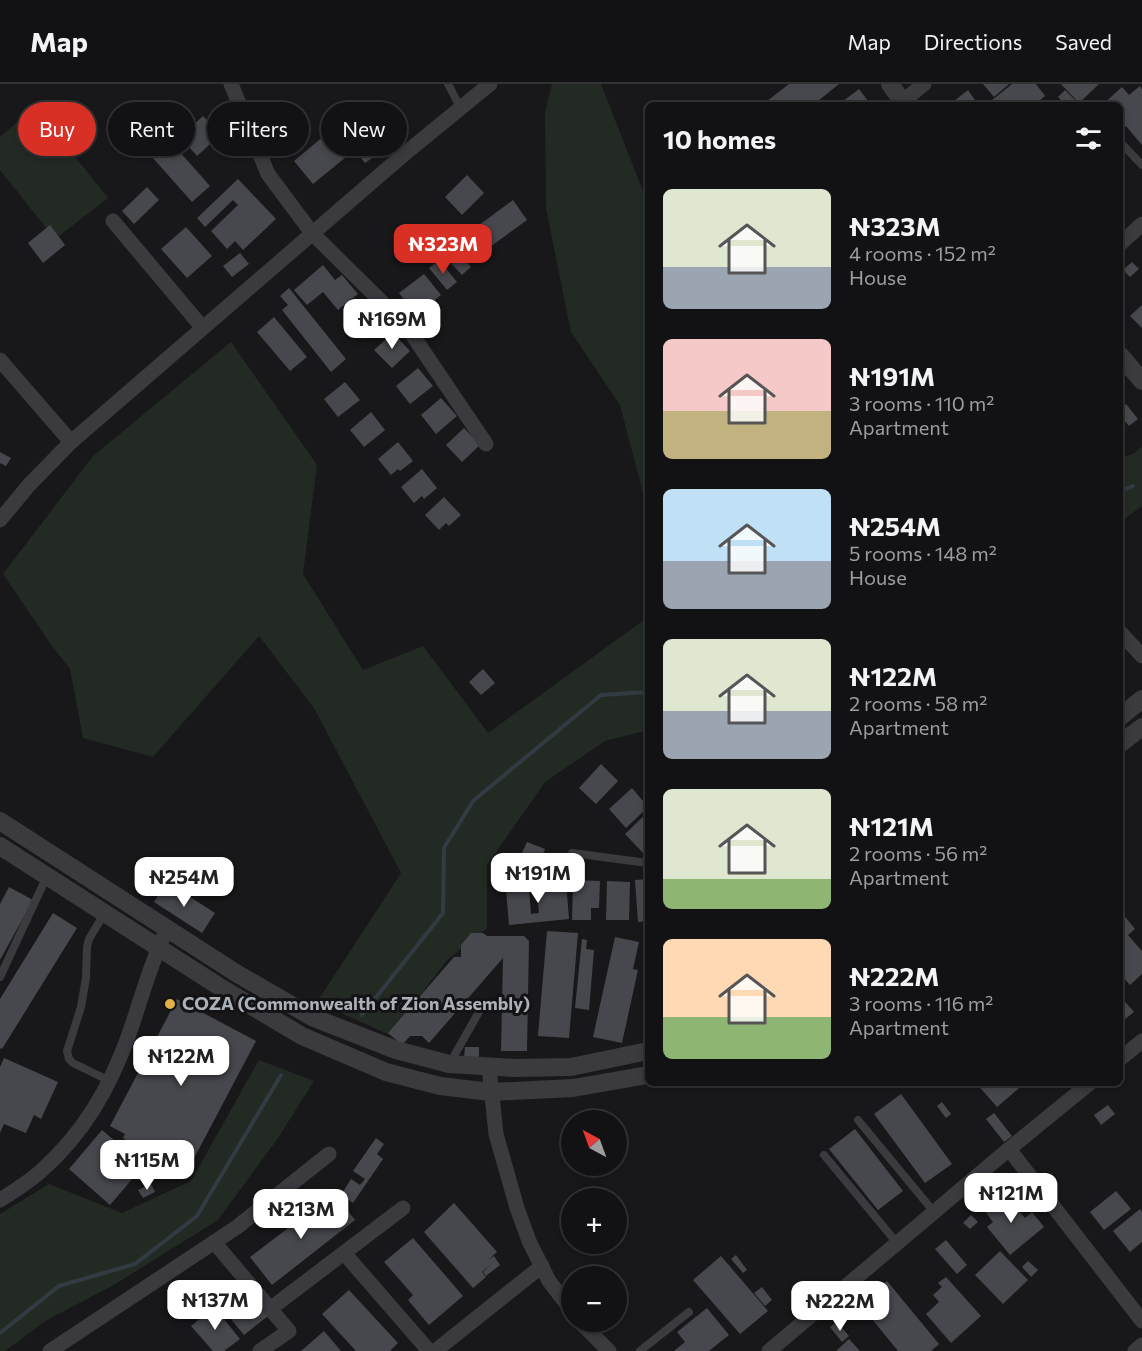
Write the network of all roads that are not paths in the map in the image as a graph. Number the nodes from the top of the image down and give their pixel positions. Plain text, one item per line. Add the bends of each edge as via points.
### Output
1 (231, 84) edge
2 (448, 84) edge
3 (490, 84) edge
4 (890, 84) edge
5 (924, 84) edge
6 (903, 102) edge
7 (905, 102) edge
8 (461, 109) junction
9 (1123, 144) edge
10 (1142, 165) edge
11 (113, 221) dead end
12 (1142, 224) edge
13 (312, 233) junction
14 (1123, 241) edge
15 (202, 327) junction
16 (1123, 359) edge
17 (0, 360) edge
18 (1142, 381) edge
19 (71, 442) junction
20 (486, 444) dead end
21 (0, 520) edge
22 (1123, 635) edge
23 (1142, 656) edge
24 (1142, 699) edge
25 (1123, 715) edge
26 (1142, 727) edge
27 (1123, 742) edge
28 (0, 821) edge
29 (0, 846) edge
30 (572, 853) dead end
31 (645, 863) edge
32 (47, 876) junction
33 (104, 912) junction
34 (167, 929) junction
35 (158, 946) junction
36 (0, 977) edge
37 (484, 1003) dead end
38 (1142, 1041) edge
39 (645, 1052) edge
40 (1123, 1057) edge
41 (449, 1064) junction
42 (489, 1067) junction
43 (645, 1076) edge
44 (110, 1081) junction
45 (1086, 1086) edge
46 (491, 1092) junction
47 (858, 1120) dead end
48 (1009, 1149) junction
49 (329, 1154) dead end
50 (824, 1155) dead end
51 (0, 1200) edge
52 (403, 1208) dead end
53 (934, 1212) junction
54 (214, 1242) junction
55 (897, 1243) junction
56 (344, 1253) junction
57 (542, 1266) junction
58 (561, 1297) edge
59 (270, 1309) junction
60 (689, 1312) dead end
61 (1142, 1321) edge
62 (590, 1332) edge
63 (1142, 1345) edge
64 (50, 1351) edge
65 (260, 1351) edge
66 (429, 1351) edge
67 (435, 1351) edge
68 (609, 1351) edge
69 (640, 1351) edge
70 (769, 1351) edge
71 (1135, 1351) edge

1 - 13 street via 268,174
2 - 8 lane
3 - 8 street
4 - 6 street
5 - 7 street
8 - 13 street
9 - 10 lane
11 - 15 street
12 - 14 street
13 - 15 street
13 - 20 street via 407,327
15 - 19 street
16 - 18 street
17 - 19 street
19 - 21 street
22 - 23 street
24 - 25 street
26 - 27 street
28 - 34 street
29 - 32 street
30 - 31 lane
32 - 33 street
32 - 36 lane
33 - 35 street
33 - 44 lane via 89,939 81,1007 67,1051 73,1063
34 - 35 street
34 - 41 street via 312,1017 396,1050
35 - 44 street
35 - 46 street via 302,1036 341,1054 386,1072 440,1086
37 - 41 lane
38 - 40 street
39 - 42 street via 570,1067
41 - 42 street
42 - 46 street
43 - 46 street via 573,1088
44 - 51 street via 82,1130 41,1172
45 - 48 street
46 - 57 street via 496,1134 517,1208
47 - 53 lane
48 - 53 street
48 - 61 street
49 - 54 street
50 - 55 lane
52 - 56 street
53 - 55 street
54 - 59 street
54 - 64 street
55 - 70 street
56 - 59 street
56 - 66 street
57 - 58 street
57 - 67 street
59 - 65 street via 289,1330
60 - 69 lane
62 - 68 street
63 - 71 street

